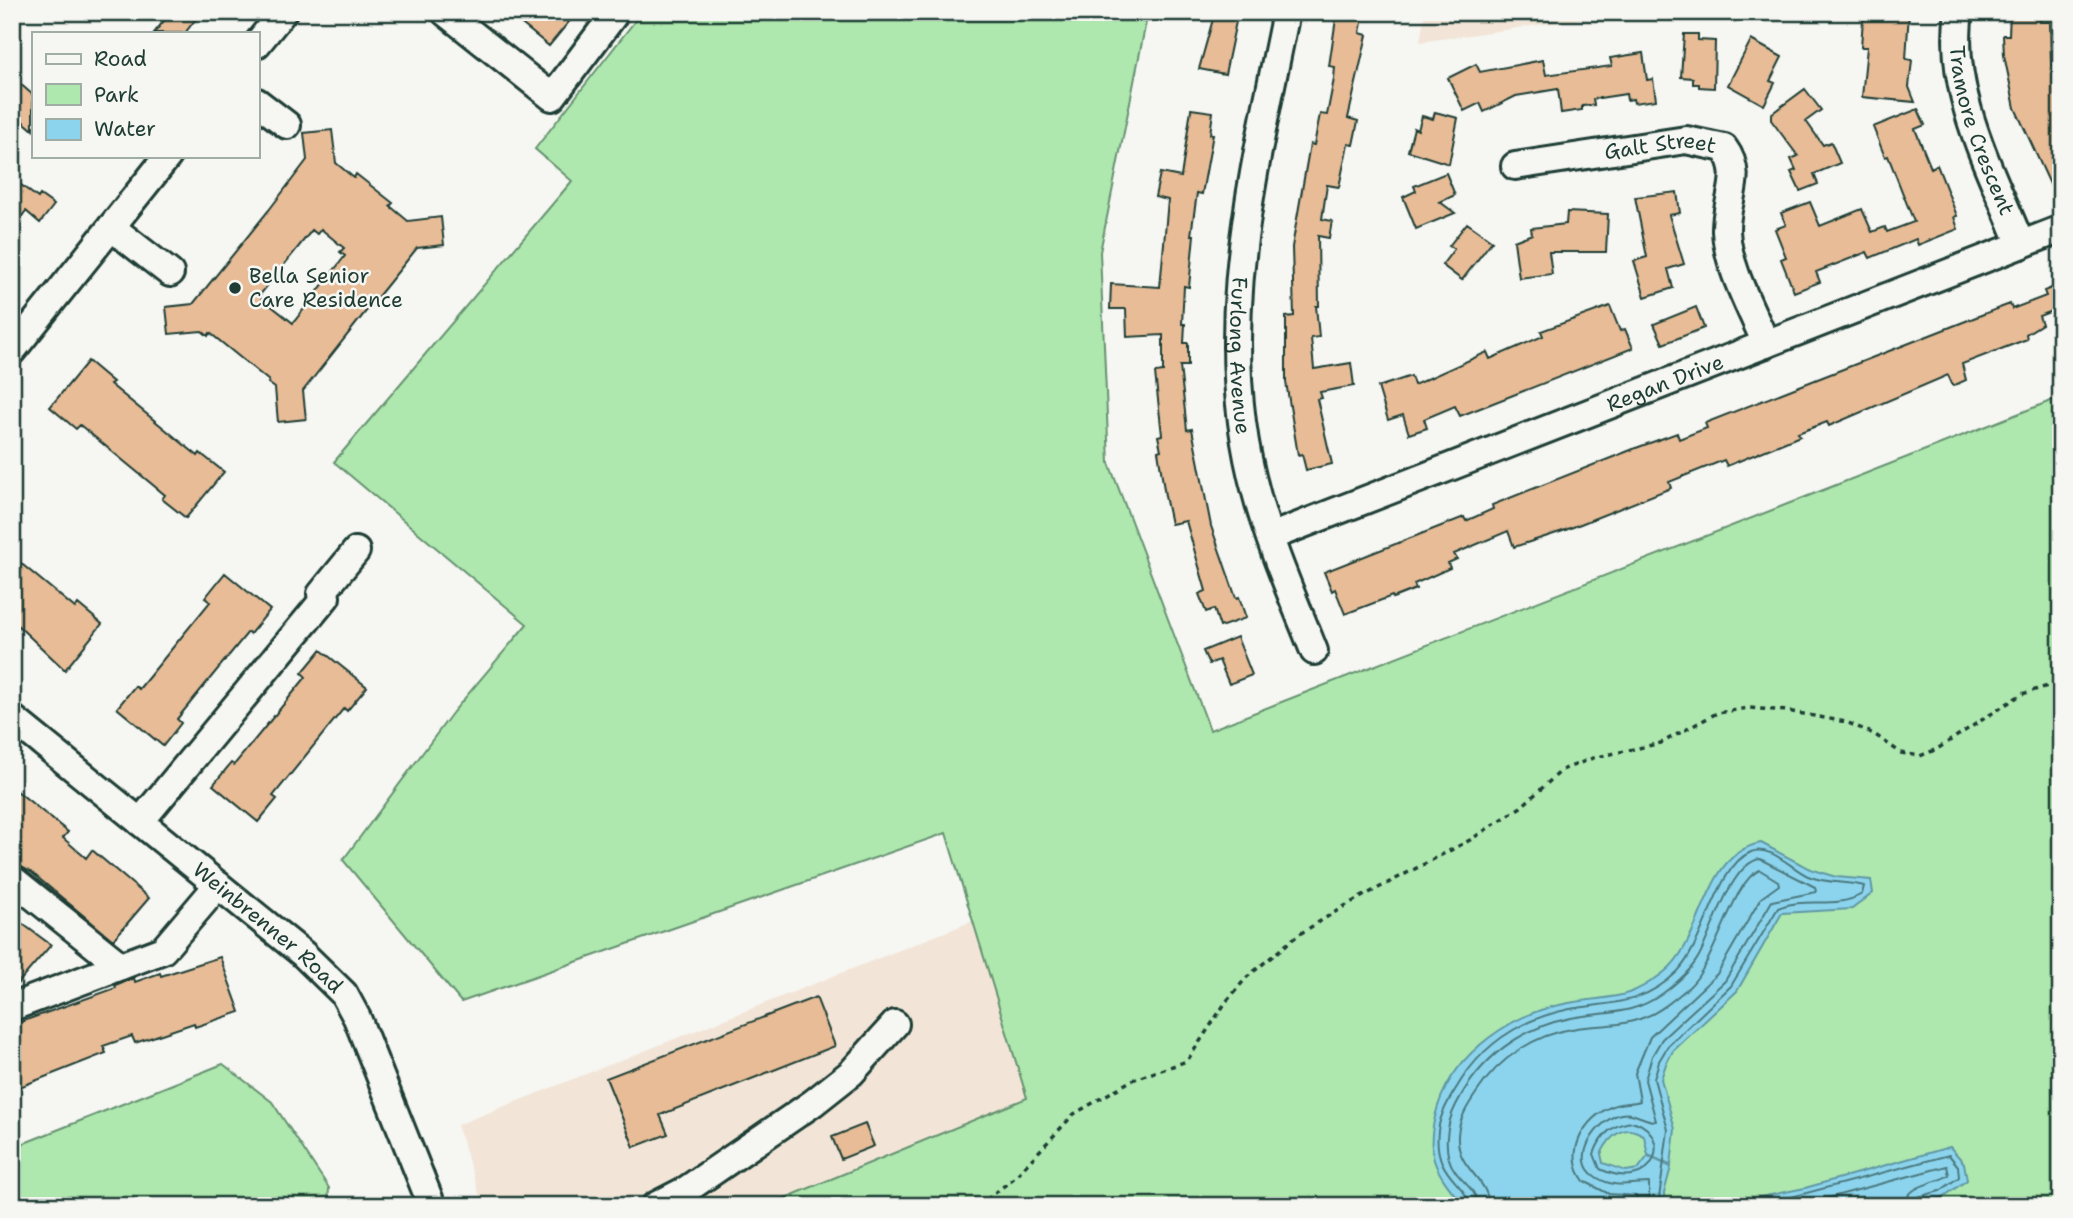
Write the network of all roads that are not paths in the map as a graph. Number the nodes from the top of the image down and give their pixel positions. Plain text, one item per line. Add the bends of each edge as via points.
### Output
1 (283, 12) edge
2 (445, 12) edge
3 (1286, 12) edge
4 (1959, 12) edge
5 (613, 16) dead end
6 (259, 42) edge
7 (259, 104) edge
8 (287, 125) dead end
9 (166, 158) edge
10 (1515, 166) dead end
11 (111, 227) junction
12 (2061, 229) edge
13 (2021, 245) junction
14 (170, 273) dead end
15 (1766, 344) junction
16 (12, 351) edge
17 (1270, 537) junction
18 (356, 551) dead end
19 (1314, 652) dead end
20 (12, 718) edge
21 (140, 822) junction
22 (12, 879) edge
23 (218, 885) junction
24 (121, 966) junction
25 (12, 1007) edge
26 (895, 1024) dead end
27 (432, 1206) edge
28 (654, 1206) edge

1 - 6 street
2 - 5 street via 552,97
3 - 17 street, Furlong Avenue via 1244,226 1236,305 1235,363 1241,414 1256,495
4 - 13 street, Tramore Crescent via 1955,50 1967,107
7 - 8 street
9 - 11 street
10 - 15 street, Galt Street via 1686,140 1724,148 1733,160 1735,176 1726,234
11 - 14 street
11 - 16 street
12 - 13 street, Regan Drive
13 - 15 street, Regan Drive
15 - 17 street, Regan Drive
17 - 19 street, Furlong Avenue
18 - 21 street
20 - 21 street, Weinbrenner Road
21 - 23 street, Weinbrenner Road
22 - 24 street
23 - 24 street via 169,946
23 - 27 street, Weinbrenner Road via 344,994
24 - 25 street
26 - 28 street via 851,1073 813,1103 686,1191

